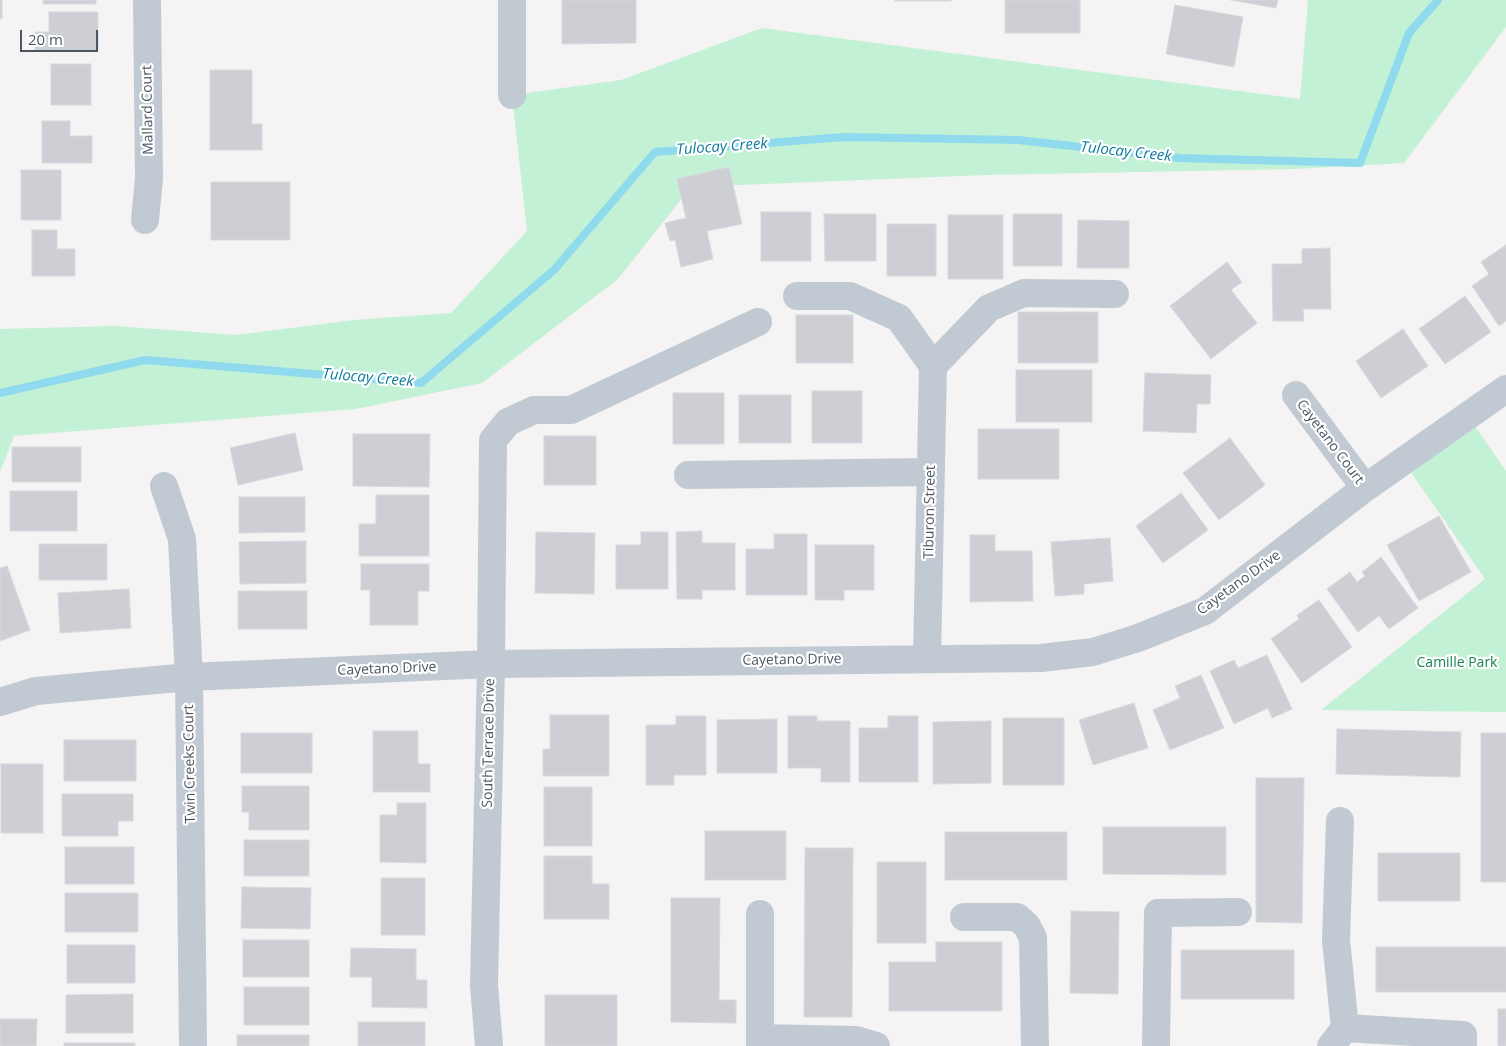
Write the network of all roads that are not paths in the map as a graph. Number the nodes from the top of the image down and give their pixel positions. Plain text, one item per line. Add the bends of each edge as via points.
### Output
1 (147, 0) edge
2 (512, 0) edge
3 (512, 95) dead end
4 (145, 220) dead end
5 (1115, 294) dead end
6 (796, 296) dead end
7 (758, 322) dead end
8 (933, 366) junction
9 (1506, 389) edge
10 (1296, 396) dead end
11 (931, 472) junction
12 (688, 475) dead end
13 (164, 486) dead end
14 (1365, 488) junction
15 (927, 658) junction
16 (491, 664) junction
17 (188, 677) junction
18 (0, 702) edge
19 (1340, 821) dead end
20 (1238, 912) dead end
21 (760, 914) dead end
22 (964, 918) dead end
23 (1338, 1037) edge
24 (760, 1042) edge
25 (193, 1046) edge
26 (489, 1046) edge
27 (876, 1046) edge
28 (1035, 1046) edge
29 (1156, 1046) edge
30 (1463, 1046) edge

1 - 4 street, Mallard Court via 149,178
2 - 3 street
5 - 8 street via 1024,293 989,308
6 - 8 street via 850,296 899,318
7 - 16 street, South Terrace Drive via 571,410 534,410 508,422 492,440
8 - 11 street, Tiburon Street
9 - 14 street, Cayetano Drive
10 - 14 street, Cayetano Court
11 - 12 street
11 - 15 street, Tiburon Street
13 - 17 street, Twin Creeks Court via 182,539
14 - 15 street, Cayetano Drive via 1205,611 1138,638 1093,652 1041,658
15 - 16 street, Cayetano Drive
16 - 17 street, Cayetano Drive
16 - 26 street, South Terrace Drive via 484,985
17 - 18 street, Cayetano Drive via 36,691
17 - 25 street, Twin Creeks Court
19 - 23 street via 1336,940
20 - 29 street via 1158,913
21 - 24 street
22 - 28 street via 1017,918 1027,926 1033,938
23 - 30 street via 1463,1035
24 - 27 street via 856,1040

